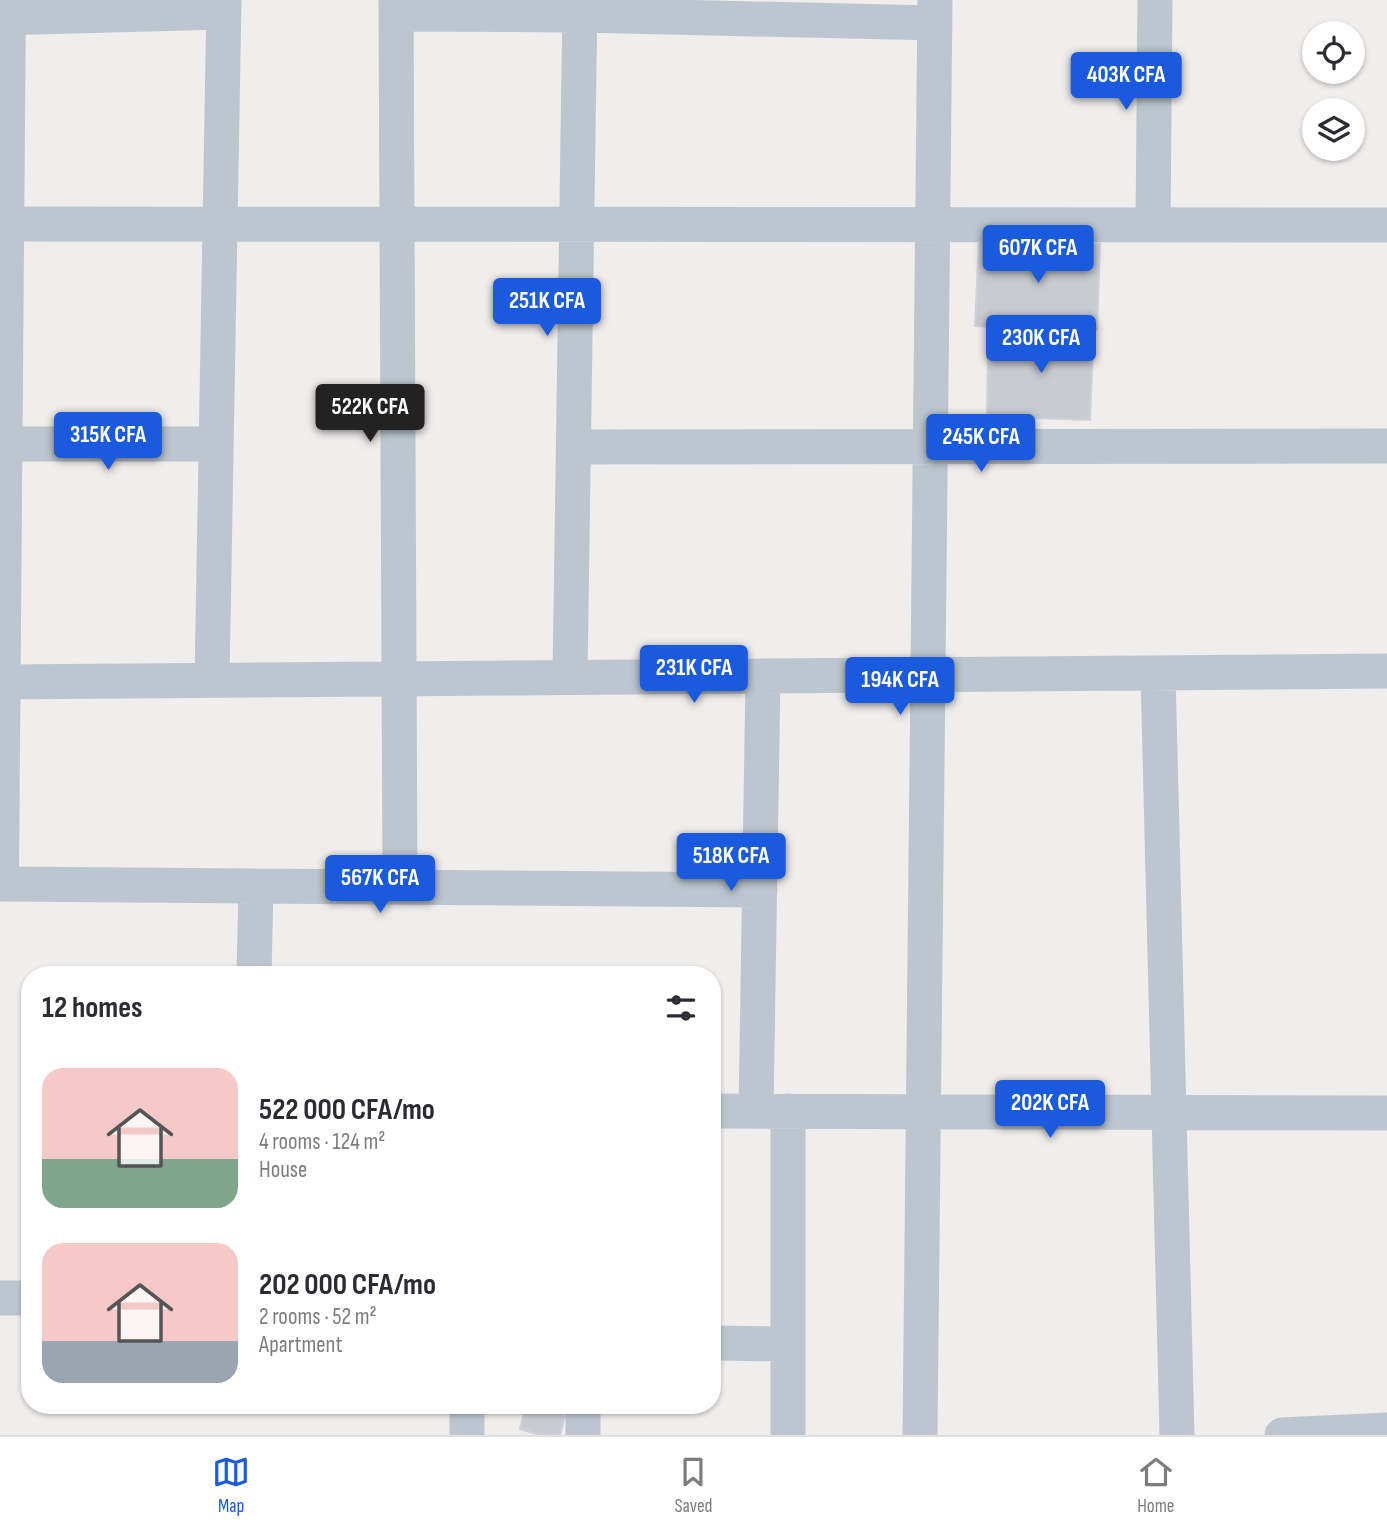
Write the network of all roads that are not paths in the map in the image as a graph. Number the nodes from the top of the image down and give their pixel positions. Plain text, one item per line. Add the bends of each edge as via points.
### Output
1 (1155, 0) edge
2 (224, 6) edge
3 (396, 7) edge
4 (580, 7) edge
5 (4, 12) edge
6 (935, 12) edge
7 (2, 224) edge
8 (220, 224) junction
9 (397, 224) junction
10 (577, 224) junction
11 (933, 224) junction
12 (1153, 225) junction
13 (1387, 225) edge
14 (2, 444) edge
15 (215, 444) junction
16 (930, 446) junction
17 (1387, 446) edge
18 (574, 447) junction
19 (1387, 671) edge
20 (1158, 673) junction
21 (928, 675) junction
22 (763, 676) junction
23 (570, 677) junction
24 (399, 678) junction
25 (212, 680) junction
26 (1, 682) edge
27 (0, 874) edge
28 (0, 884) edge
29 (256, 886) junction
30 (400, 887) junction
31 (760, 890) junction
32 (254, 966) edge
33 (721, 1111) edge
34 (772, 1111) junction
35 (923, 1112) junction
36 (1169, 1112) junction
37 (1387, 1113) edge
38 (0, 1298) edge
39 (21, 1298) edge
40 (721, 1343) edge
41 (788, 1344) junction
42 (467, 1414) edge
43 (583, 1414) edge
44 (1387, 1430) edge
45 (467, 1435) edge
46 (583, 1435) edge
47 (788, 1435) edge
48 (920, 1435) edge
49 (1177, 1435) edge
50 (1282, 1435) edge

1 - 12 street
2 - 5 street
2 - 8 street
3 - 4 street
3 - 9 street
4 - 6 street
4 - 10 street
5 - 7 street
6 - 11 street
7 - 8 street
7 - 14 street
8 - 9 street
8 - 15 street
9 - 10 street
9 - 24 street
10 - 11 street
10 - 18 street
11 - 12 street
11 - 16 street
12 - 13 street
14 - 15 street
14 - 26 street
15 - 25 street
16 - 17 street
16 - 18 street
16 - 21 street
18 - 23 street
19 - 20 street
20 - 21 street
20 - 36 street
21 - 22 street
21 - 35 street
22 - 23 street
22 - 31 street
23 - 24 street
24 - 25 street
24 - 30 street
25 - 26 street
26 - 27 street
28 - 29 street
29 - 30 street
29 - 32 street
30 - 31 street
31 - 34 street
33 - 34 street
34 - 35 street
34 - 41 street
35 - 36 street
35 - 48 street
36 - 37 street
36 - 49 street
38 - 39 street
40 - 41 street
41 - 47 street
42 - 45 street
43 - 46 street
44 - 50 street

